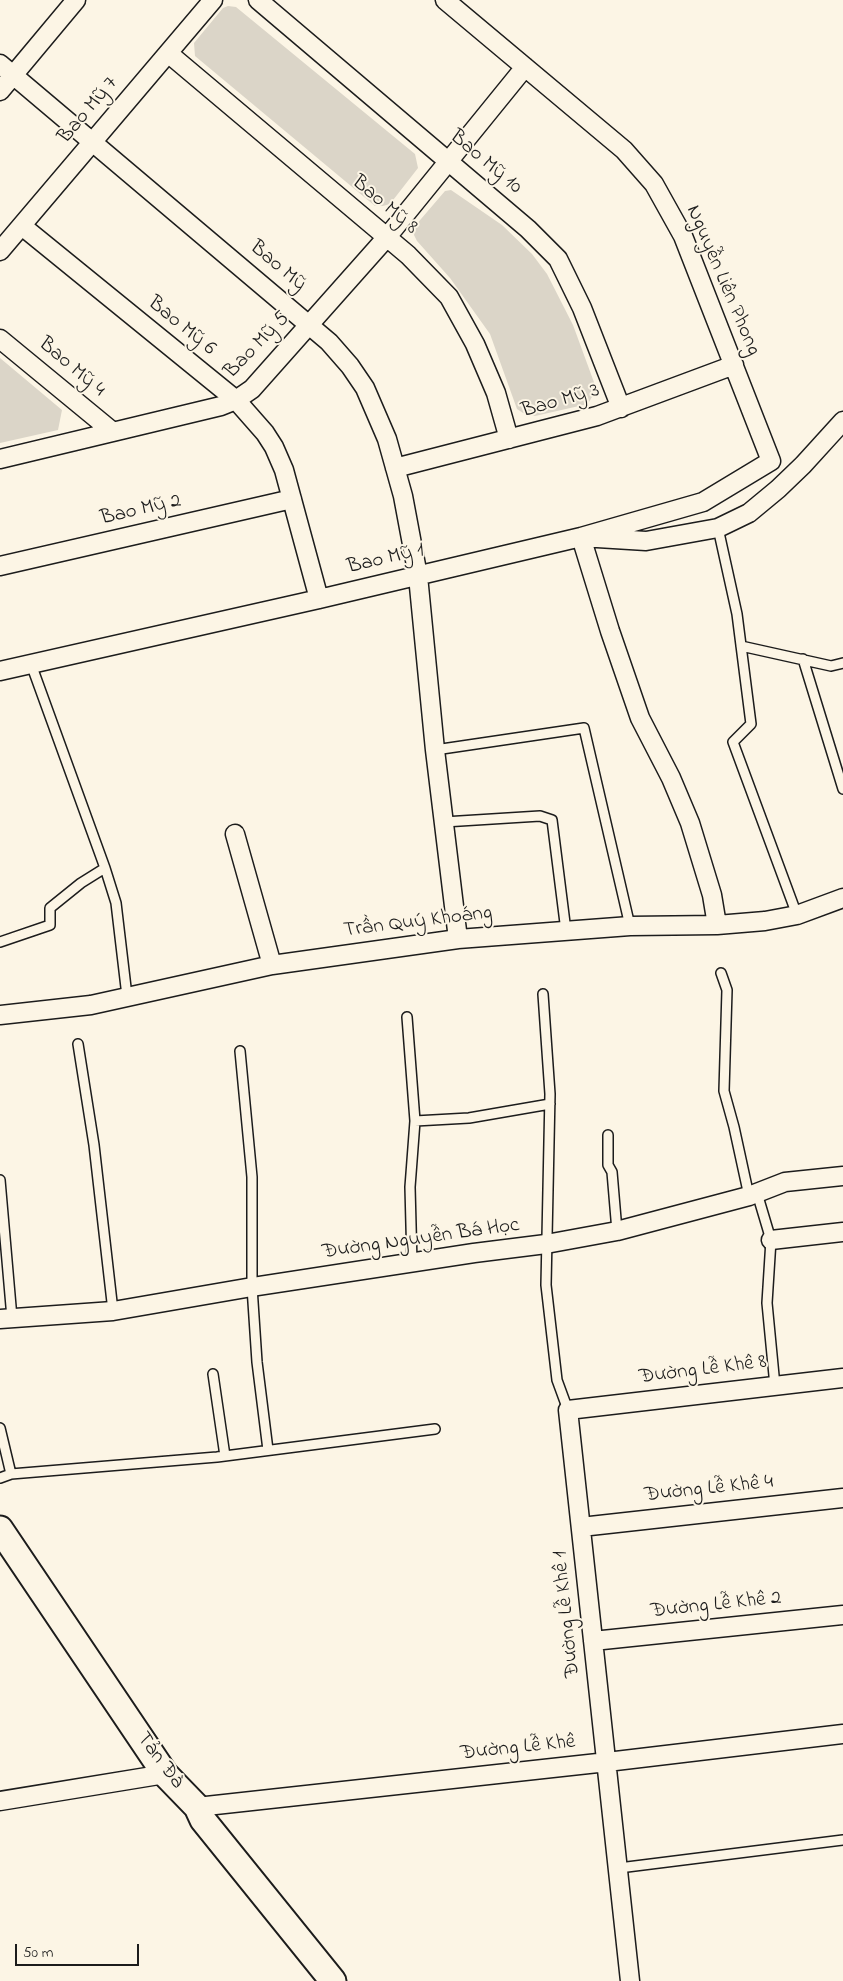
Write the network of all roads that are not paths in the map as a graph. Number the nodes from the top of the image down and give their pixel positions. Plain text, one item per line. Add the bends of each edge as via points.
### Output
1 (76, 0) edge
2 (213, 0) edge
3 (258, 0) edge
4 (445, 0) edge
5 (168, 53) junction
6 (525, 67) junction
7 (7, 69) edge
8 (0, 90) edge
9 (92, 142) junction
10 (449, 162) junction
11 (22, 226) junction
12 (387, 237) junction
13 (0, 251) edge
14 (310, 325) junction
15 (0, 339) edge
16 (734, 365) junction
17 (236, 400) junction
18 (621, 408) junction
19 (842, 426) edge
20 (113, 432) junction
21 (508, 439) junction
22 (0, 459) edge
23 (771, 460) joint
24 (395, 468) junction
25 (292, 499) junction
26 (718, 528) junction
27 (581, 537) junction
28 (0, 566) edge
29 (418, 576) junction
30 (319, 599) junction
31 (741, 646) junction
32 (803, 660) junction
33 (843, 663) edge
34 (31, 664) junction
35 (0, 671) edge
36 (435, 750) junction
37 (843, 789) edge
38 (444, 822) junction
39 (234, 834) dead end
40 (105, 868) junction
41 (843, 898) edge
42 (797, 915) junction
43 (717, 925) junction
44 (630, 926) junction
45 (566, 931) junction
46 (458, 939) junction
47 (0, 942) edge
48 (272, 965) junction
49 (721, 974) dead end
50 (543, 994) dead end
51 (127, 996) junction
52 (0, 1015) edge
53 (407, 1017) dead end
54 (78, 1044) dead end
55 (240, 1051) dead end
56 (550, 1104) junction
57 (415, 1121) junction
58 (608, 1135) dead end
59 (843, 1176) edge
60 (0, 1180) edge
61 (753, 1194) junction
62 (617, 1231) junction
63 (843, 1232) edge
64 (771, 1240) junction
65 (546, 1244) junction
66 (412, 1263) junction
67 (252, 1287) junction
68 (113, 1312) junction
69 (6, 1319) edge
70 (213, 1374) dead end
71 (843, 1378) edge
72 (775, 1386) junction
73 (568, 1410) junction
74 (0, 1428) edge
75 (436, 1429) dead end
76 (268, 1450) junction
77 (225, 1456) junction
78 (11, 1474) junction
79 (0, 1478) edge
80 (843, 1498) edge
81 (581, 1527) junction
82 (0, 1529) edge
83 (843, 1615) edge
84 (593, 1641) junction
85 (843, 1734) edge
86 (607, 1762) junction
87 (165, 1774) junction
88 (0, 1801) edge
89 (197, 1807) junction
90 (843, 1840) edge
91 (619, 1868) junction
92 (333, 1981) edge
93 (630, 1981) edge

1 - 7 street
2 - 5 street, Bao Mỹ 7
3 - 10 street, Bao Mỹ 10
4 - 6 street, Nguyễn Liên Phong
5 - 9 street, Bao Mỹ 7
5 - 12 street, Bao Mỹ 8
6 - 10 street, Bao Mỹ 5
6 - 16 street, Nguyễn Liên Phong via 624,150 654,184 683,236
7 - 8 street
7 - 9 street, Bao Mỹ
9 - 11 street, Bao Mỹ 7
9 - 14 street, Bao Mỹ
10 - 12 street, Bao Mỹ 5
10 - 18 street, Bao Mỹ 10 via 558,259 582,308
11 - 13 street, Bao Mỹ 7
11 - 17 street, Bao Mỹ 6
12 - 14 street, Bao Mỹ 5
12 - 21 street, Bao Mỹ 8 via 449,297 475,344 496,393
14 - 17 street, Bao Mỹ 5 via 252,388
14 - 24 street, Bao Mỹ via 338,350 365,388 387,439
15 - 20 street, Bao Mỹ 4
16 - 18 street, Bao Mỹ 3
16 - 23 street, Nguyễn Liên Phong
17 - 20 street, Bao Mỹ 5
17 - 25 street, Bao Mỹ 6 via 274,447
18 - 21 street, Bao Mỹ 3
19 - 26 street via 749,513
20 - 22 street, Bao Mỹ 5
21 - 24 street, Bao Mỹ 3
23 - 27 street, Bao Mỹ 1 via 703,502
24 - 29 street, Bao Mỹ
25 - 28 street, Bao Mỹ 2
25 - 30 street, Bao Mỹ 6
26 - 27 street via 646,541
26 - 31 lane
27 - 29 street, Bao Mỹ 1
27 - 43 street via 640,718 690,823 712,895
29 - 30 street, Bao Mỹ 1
29 - 36 street, Bao Mỹ
30 - 34 street, Bao Mỹ 1
31 - 32 lane
31 - 42 lane via 751,724 733,742
32 - 33 lane via 831,666
32 - 37 lane
34 - 35 street, Bao Mỹ 1
34 - 40 lane
36 - 38 street, Bao Mỹ
36 - 44 lane via 584,728
38 - 45 lane via 540,816 552,820
38 - 46 street, Bao Mỹ
39 - 48 street
40 - 47 lane via 50,908 50,925
40 - 51 lane via 116,903
41 - 42 street, Trần Quý Khoáng
42 - 43 street, Trần Quý Khoáng
43 - 44 street, Trần Quý Khoáng
44 - 45 street, Trần Quý Khoáng
45 - 46 street, Trần Quý Khoáng
46 - 48 street, Trần Quý Khoáng
48 - 51 street, Trần Quý Khoáng
49 - 61 lane via 727,990 724,1091
50 - 56 lane, Đường Lễ Khê 1
51 - 52 street, Trần Quý Khoáng via 91,1004
53 - 57 lane
54 - 68 lane via 94,1146
55 - 67 lane via 252,1176
56 - 57 lane via 469,1118
56 - 65 lane, Đường Lễ Khê 1
57 - 66 lane via 410,1187
58 - 62 lane via 608,1165 612,1172
59 - 61 street, Đường Nguyễn Bá Học via 785,1182
60 - 69 lane
61 - 62 street, Đường Nguyễn Bá Học
61 - 64 lane
62 - 65 street, Đường Nguyễn Bá Học
63 - 64 street
64 - 72 lane via 767,1303
65 - 66 street, Đường Nguyễn Bá Học
65 - 73 lane, Đường Lễ Khê 1 via 546,1285 557,1380
66 - 67 street, Đường Nguyễn Bá Học
67 - 68 street, Đường Nguyễn Bá Học
67 - 76 lane
68 - 69 street, Đường Nguyễn Bá Học
70 - 77 lane
71 - 72 street, Đường Lễ Khê 8
72 - 73 street, Đường Lễ Khê 8
73 - 81 street, Đường Lễ Khê 1
74 - 78 lane
75 - 76 lane
76 - 77 lane
77 - 78 lane
78 - 79 lane
80 - 81 street, Đường Lễ Khê 4
81 - 84 street, Đường Lễ Khê 1
82 - 87 main road, Tản Đà
83 - 84 street, Đường Lễ Khê 2
84 - 86 street, Đường Lễ Khê 1
85 - 86 street, Đường Lễ Khê
86 - 89 street, Đường Lễ Khê
86 - 91 street, Đường Lễ Khê 1
87 - 88 street
87 - 89 main road, Tản Đà
89 - 92 main road, Tản Đà via 203,1820
90 - 91 lane
91 - 93 street, Đường Lễ Khê 1

